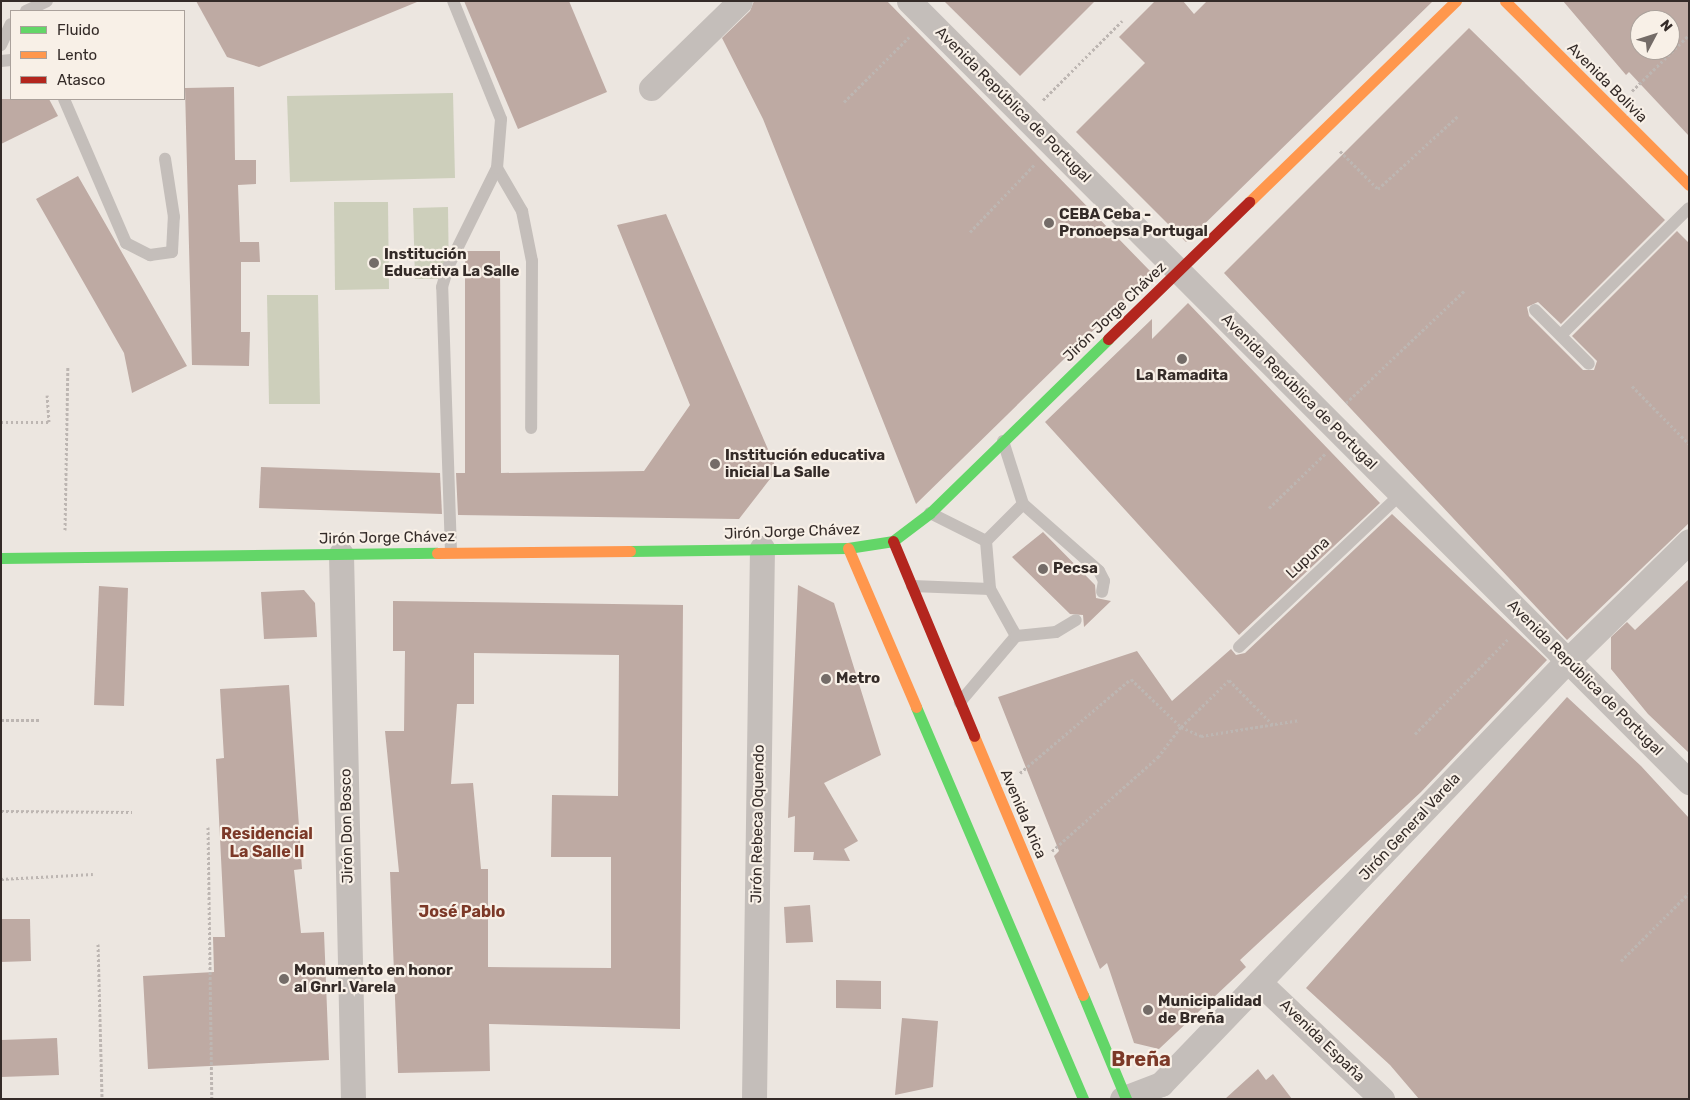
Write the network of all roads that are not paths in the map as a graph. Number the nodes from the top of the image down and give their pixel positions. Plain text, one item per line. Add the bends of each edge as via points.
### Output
1 (47, 1) edge
2 (453, 1) edge
3 (740, 1) edge
4 (909, 1) edge
5 (1456, 1) edge
6 (1505, 1) edge
7 (28, 10) edge
8 (10, 26) edge
9 (1, 44) edge
10 (651, 88) dead end
11 (64, 100) edge
12 (165, 159) dead end
13 (497, 168) junction
14 (1689, 185) edge
15 (1689, 208) edge
16 (1178, 271) junction
17 (1535, 310) dead end
18 (1561, 335) junction
19 (1589, 364) dead end
20 (531, 428) dead end
21 (1003, 442) junction
22 (1401, 494) junction
23 (1023, 504) junction
24 (930, 513) junction
25 (893, 541) junction
26 (986, 541) junction
27 (1689, 541) edge
28 (762, 548) junction
29 (848, 548) junction
30 (451, 552) junction
31 (341, 554) junction
32 (1, 558) edge
33 (912, 586) junction
34 (990, 589) junction
35 (1102, 592) dead end
36 (1076, 620) dead end
37 (1016, 636) junction
38 (1239, 647) dead end
39 (1567, 661) junction
40 (960, 702) junction
41 (1689, 782) edge
42 (1261, 984) junction
43 (1125, 1098) edge
44 (353, 1099) edge
45 (754, 1099) edge
46 (1082, 1099) edge
47 (1382, 1099) edge

1 - 7 lane
2 - 13 lane via 501,119
3 - 10 street
4 - 16 street, Avenida República de Portugal
5 - 16 street, Jirón Jorge Chávez
6 - 14 street, Avenida Bolivia
8 - 9 lane
11 - 12 lane via 126,243 150,255 172,252 174,217
13 - 20 lane via 522,211 532,261
13 - 30 lane via 448,267 442,287
15 - 18 lane
16 - 21 street, Jirón Jorge Chávez
16 - 22 street, Avenida República de Portugal
17 - 18 lane
18 - 19 lane
21 - 23 lane
21 - 24 street, Jirón Jorge Chávez
22 - 38 lane, Lupuna
22 - 39 street, Avenida República de Portugal
23 - 26 lane
23 - 35 lane via 1099,571 1104,581
24 - 25 street, Jirón Jorge Chávez
24 - 26 lane
25 - 29 street, Jirón Jorge Chávez
25 - 33 street, Avenida Arica
26 - 34 lane
27 - 39 street, Jirón General Varela
28 - 29 street, Jirón Jorge Chávez
28 - 30 street, Jirón Jorge Chávez
28 - 45 street, Jirón Rebeca Oquendo
29 - 46 street
30 - 31 street, Jirón Jorge Chávez
31 - 32 street, Jirón Jorge Chávez
31 - 44 street, Jirón Don Bosco
33 - 34 lane
33 - 40 street, Avenida Arica
34 - 37 lane
36 - 37 lane via 1056,632
37 - 40 lane
39 - 41 street, Avenida República de Portugal
39 - 42 street, Jirón General Varela
40 - 43 street, Avenida Arica
42 - 43 street, Jirón General Varela via 1161,1084
42 - 47 street, Avenida España

